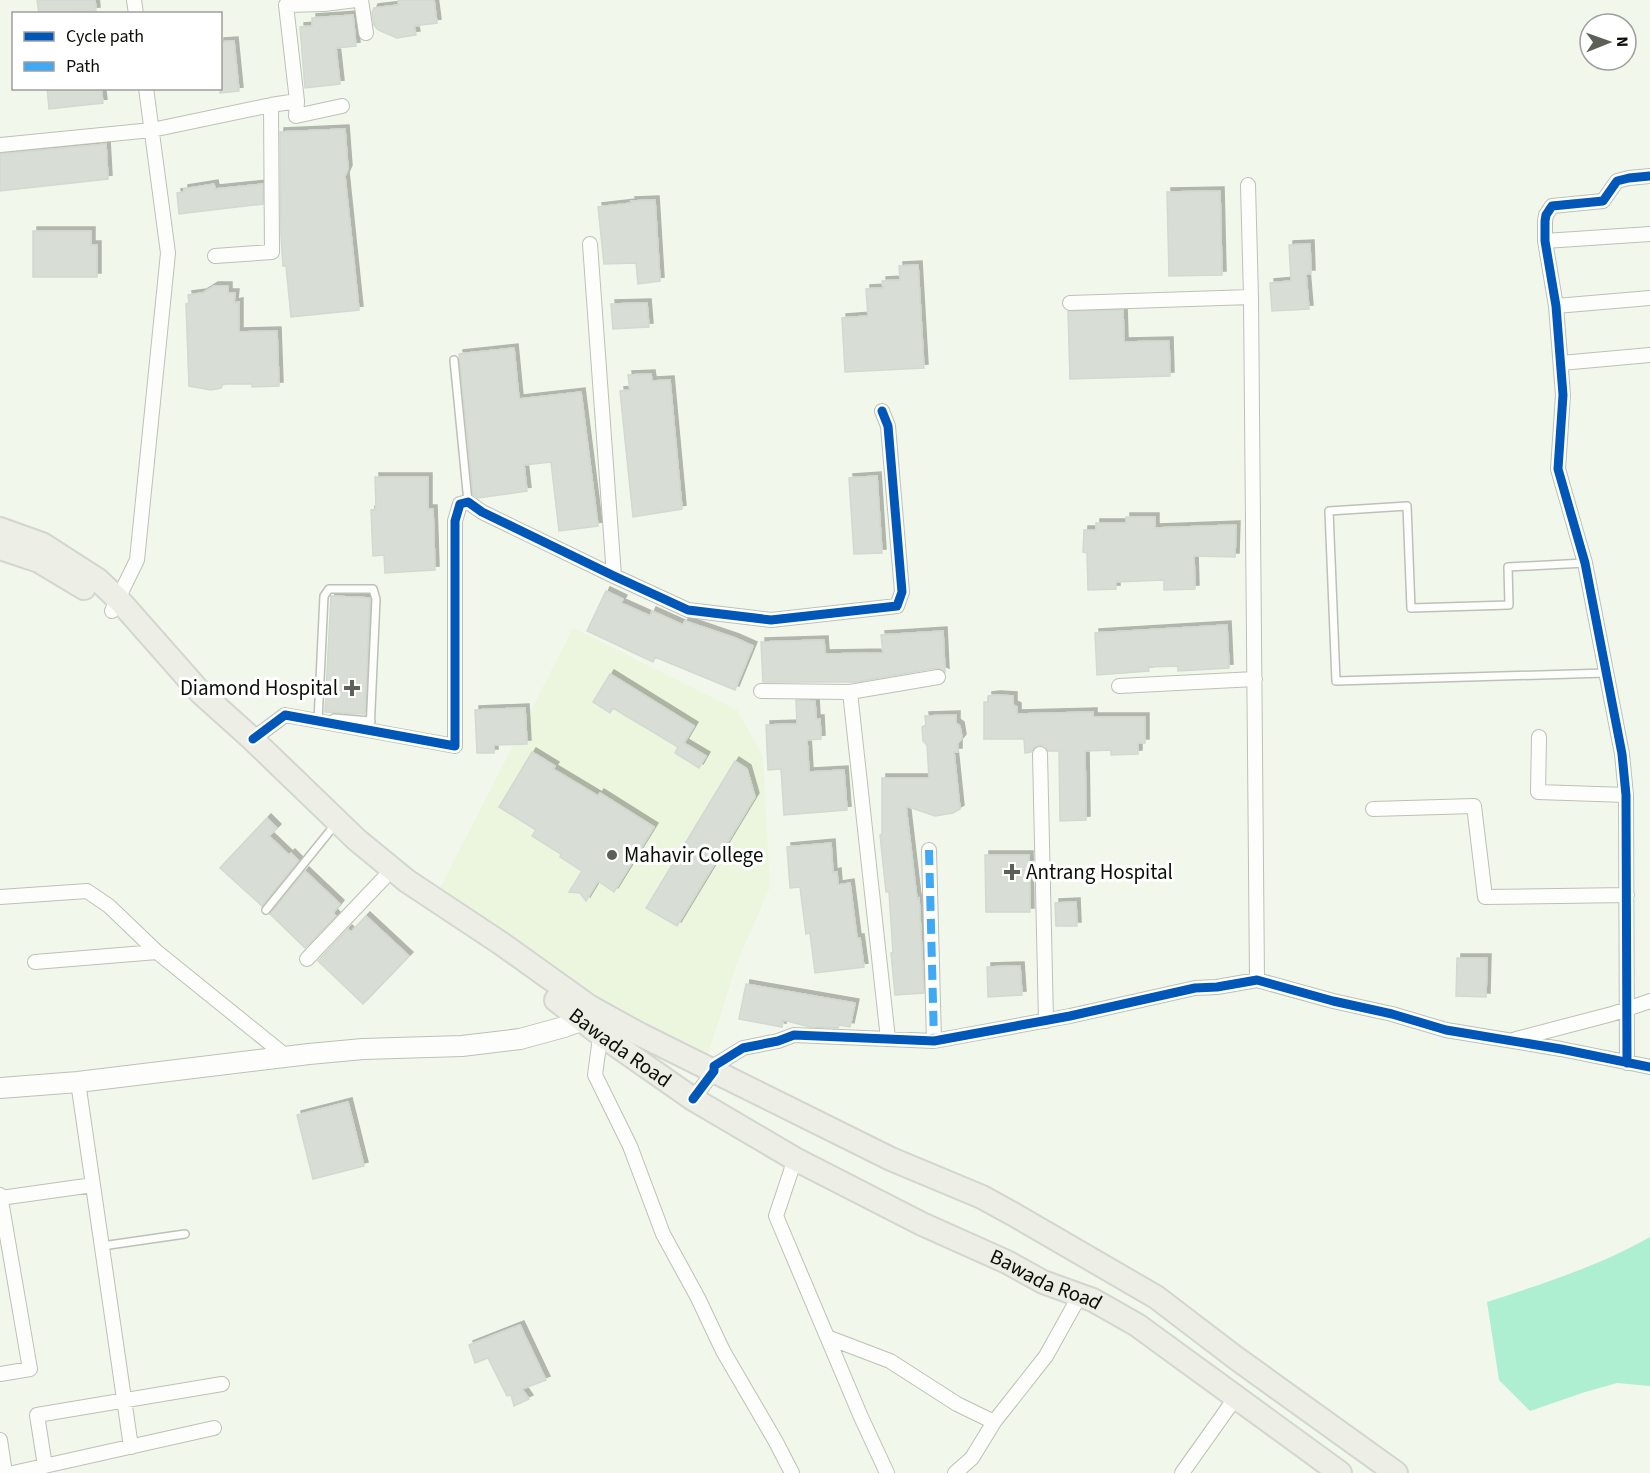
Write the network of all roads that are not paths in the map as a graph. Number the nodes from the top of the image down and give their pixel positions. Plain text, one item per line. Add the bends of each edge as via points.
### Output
1 (359, 0) edge
2 (366, 33) dead end
3 (146, 90) edge
4 (297, 101) junction
5 (271, 105) junction
6 (342, 106) dead end
7 (152, 130) junction
8 (0, 146) edge
9 (1650, 176) edge
10 (1248, 185) dead end
11 (1650, 234) edge
12 (1545, 241) junction
13 (590, 244) dead end
14 (215, 256) dead end
15 (1251, 297) junction
16 (1650, 298) edge
17 (1070, 303) dead end
18 (1556, 306) junction
19 (1650, 355) edge
20 (454, 360) dead end
21 (1561, 363) junction
22 (882, 411) dead end
23 (468, 502) junction
24 (0, 529) edge
25 (0, 548) edge
26 (1585, 563) junction
27 (614, 576) junction
28 (115, 605) junction
29 (1606, 673) junction
30 (938, 677) dead end
31 (1255, 679) junction
32 (1119, 686) dead end
33 (761, 691) dead end
34 (850, 692) junction
35 (319, 719) junction
36 (370, 726) junction
37 (1539, 736) dead end
38 (253, 740) junction
39 (1041, 754) dead end
40 (1626, 795) junction
41 (1373, 809) dead end
42 (334, 826) junction
43 (929, 850) dead end
44 (383, 879) junction
45 (1627, 895) junction
46 (0, 897) edge
47 (266, 910) dead end
48 (157, 952) junction
49 (307, 959) dead end
50 (35, 962) dead end
51 (1257, 980) junction
52 (1650, 1002) edge
53 (1626, 1010) junction
54 (596, 1021) junction
55 (1046, 1021) junction
56 (888, 1039) junction
57 (1512, 1040) junction
58 (934, 1041) junction
59 (287, 1057) junction
60 (1627, 1063) junction
61 (1650, 1067) edge
62 (714, 1071) junction
63 (78, 1082) junction
64 (0, 1088) edge
65 (693, 1099) junction
66 (795, 1160) junction
67 (93, 1185) junction
68 (0, 1197) edge
69 (185, 1234) dead end
70 (102, 1246) junction
71 (1080, 1295) junction
72 (827, 1337) junction
73 (0, 1374) edge
74 (222, 1384) dead end
75 (1236, 1397) junction
76 (124, 1400) junction
77 (994, 1422) junction
78 (214, 1428) dead end
79 (0, 1440) edge
80 (131, 1447) junction
81 (45, 1466) junction
82 (5, 1473) edge
83 (14, 1473) edge
84 (792, 1473) edge
85 (887, 1473) edge
86 (956, 1473) edge
87 (1182, 1473) edge
88 (1340, 1473) edge
89 (1396, 1473) edge

1 - 2 street
1 - 4 street via 286,5
3 - 7 street
4 - 5 street
4 - 6 street via 296,117
5 - 7 street
5 - 14 street via 272,252
7 - 8 street
7 - 28 street via 168,253 137,560
9 - 12 street via 1617,181 1603,201 1552,206 1546,214
10 - 15 street
11 - 12 street
12 - 18 street
13 - 27 street
15 - 17 street
15 - 31 street
16 - 18 street
18 - 21 street
19 - 21 street
20 - 23 lane
21 - 26 street via 1558,469
22 - 27 street via 888,426 902,592 897,606 771,620 688,609
23 - 27 street
23 - 36 street via 460,504 455,521 455,746
24 - 28 main road via 58,553 98,580
25 - 28 main road, Bawada Road via 39,561
26 - 29 street
26 - 29 lane via 1508,567 1509,604 1411,608 1407,506 1329,511 1336,681
28 - 38 main road
28 - 42 main road, Bawada Road via 133,638
29 - 40 street
30 - 34 street
31 - 32 street
31 - 51 street
33 - 34 street
34 - 56 street
35 - 36 street
35 - 36 lane via 324,596 329,589 373,589 376,599
35 - 38 street via 285,715
37 - 40 street via 1538,792
38 - 54 main road via 357,840 407,881 502,944
39 - 55 street
40 - 45 street
41 - 45 street via 1474,806 1485,897
42 - 44 main road, Bawada Road
42 - 47 lane
43 - 58 street
44 - 49 street
44 - 54 main road, Bawada Road via 558,1001
45 - 53 street
46 - 48 street via 87,891 109,906
48 - 50 street
48 - 59 street
51 - 55 street via 1195,988
51 - 57 street via 1446,1030
52 - 53 street
53 - 57 street
53 - 60 street
54 - 59 street via 520,1039 462,1046 363,1049
54 - 62 main road
54 - 65 main road, Bawada Road
54 - 84 street via 595,1075 630,1146 663,1234
55 - 58 street
56 - 58 street
56 - 62 street via 794,1035 743,1048 714,1066
57 - 60 street
59 - 63 street
60 - 61 street
62 - 65 street
62 - 89 main road via 891,1159 982,1197 1156,1297
63 - 64 street
63 - 67 street
65 - 66 main road, Bawada Road
66 - 71 main road, Bawada Road via 1043,1282
66 - 72 street via 776,1216
67 - 68 street
67 - 70 street
68 - 73 street via 30,1369
69 - 70 lane
70 - 76 street
71 - 75 main road, Bawada Road via 1137,1324
71 - 77 street via 1046,1356
72 - 77 street via 890,1360 957,1404
72 - 85 street
74 - 76 street
75 - 87 street
75 - 88 main road, Bawada Road
76 - 80 street
76 - 81 street via 37,1415
77 - 86 street via 972,1458
78 - 80 street
79 - 82 street
80 - 81 street
81 - 83 street

